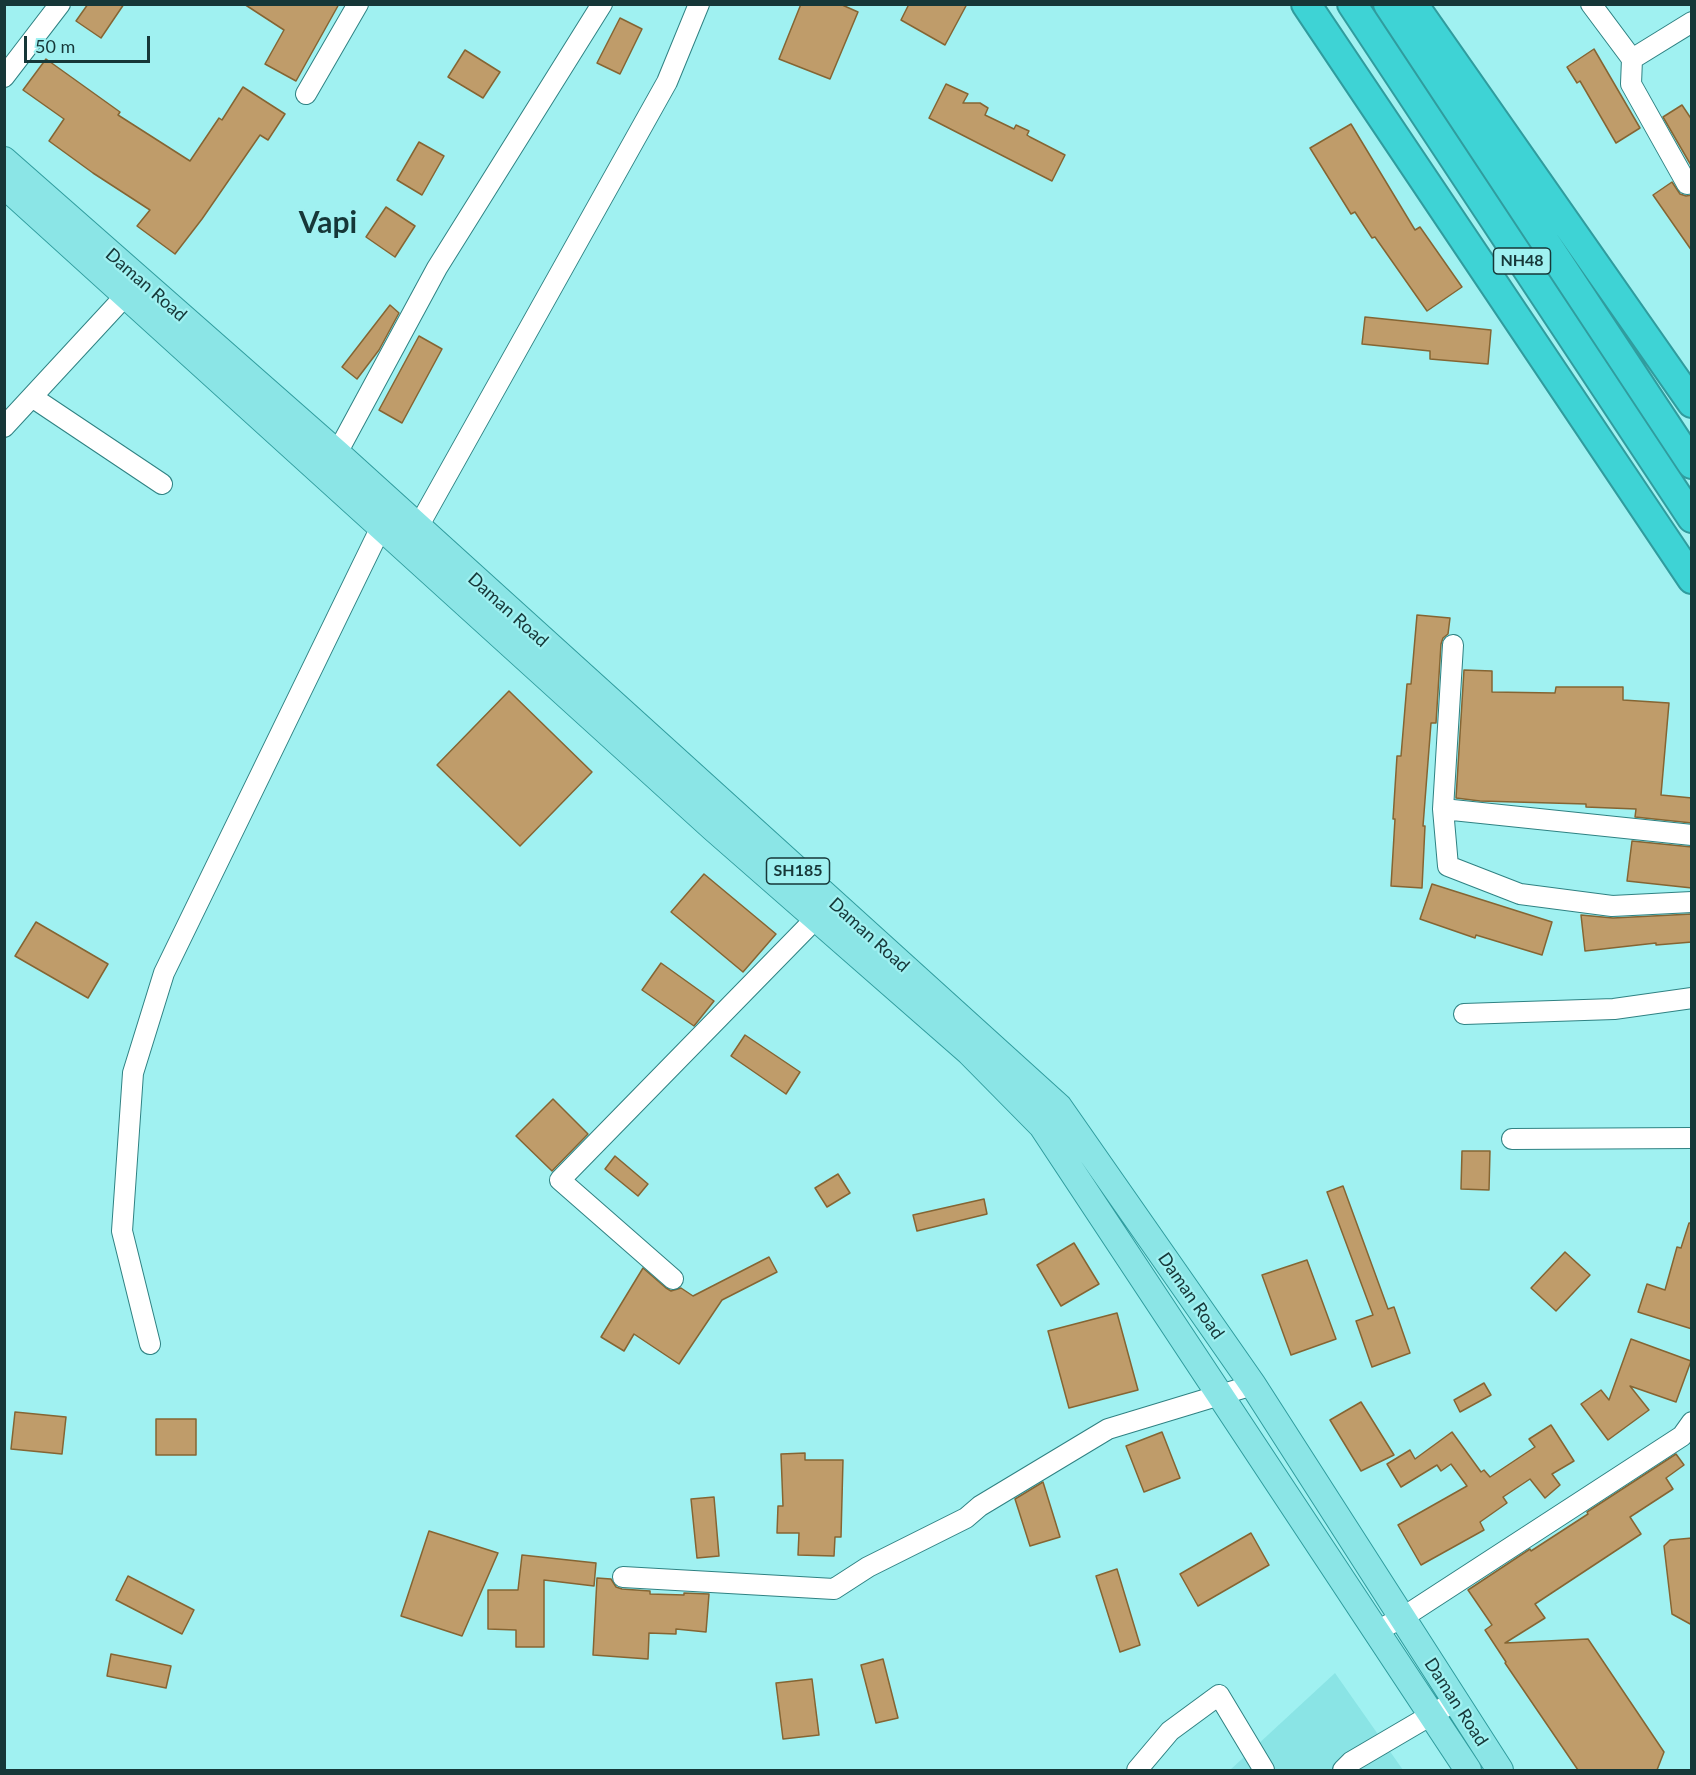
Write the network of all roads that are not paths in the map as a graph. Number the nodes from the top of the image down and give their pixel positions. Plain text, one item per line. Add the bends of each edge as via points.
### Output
1 (60, 4) edge
2 (358, 4) edge
3 (602, 4) edge
4 (699, 4) edge
5 (1306, 4) edge
6 (1352, 4) edge
7 (1388, 4) edge
8 (1413, 4) edge
9 (1591, 4) edge
10 (1692, 22) edge
11 (1632, 59) junction
12 (4, 77) edge
13 (306, 94) dead end
14 (4, 160) edge
15 (1687, 184) dead end
16 (4, 185) edge
17 (126, 295) junction
18 (32, 397) junction
19 (1691, 401) edge
20 (4, 427) edge
21 (329, 462) junction
22 (1692, 464) edge
23 (162, 484) dead end
24 (1692, 518) edge
25 (399, 522) junction
26 (1692, 579) edge
27 (1453, 645) dead end
28 (1443, 809) junction
29 (1692, 835) edge
30 (1692, 902) edge
31 (824, 910) junction
32 (1692, 998) edge
33 (1464, 1014) dead end
34 (1692, 1138) edge
35 (1512, 1139) dead end
36 (673, 1279) dead end
37 (150, 1344) dead end
38 (1253, 1385) junction
39 (1220, 1394) junction
40 (1692, 1422) edge
41 (623, 1577) dead end
42 (1402, 1618) junction
43 (1376, 1631) junction
44 (1455, 1701) junction
45 (1432, 1715) junction
46 (1137, 1770) edge
47 (1264, 1770) edge
48 (1343, 1770) edge
49 (1468, 1770) edge
50 (1500, 1770) edge

1 - 12 street
2 - 13 street
3 - 21 street via 437,268
4 - 25 street via 667,82
5 - 26 highway
6 - 24 highway, NH48
7 - 22 highway, NH48
8 - 19 highway
9 - 11 street
10 - 11 street
11 - 15 street via 1631,84
14 - 21 main road, Daman Road / SH185
16 - 17 main road
17 - 18 street
17 - 21 main road
18 - 20 street
18 - 23 street
21 - 25 main road, Daman Road / SH185
25 - 31 main road, Daman Road / SH185
25 - 31 main road via 713,828
25 - 37 street via 164,973 133,1073 122,1231
27 - 28 street
28 - 29 street
28 - 30 street via 1448,866 1520,894 1612,906
31 - 36 street via 560,1180
31 - 38 main road, Daman Road / SH185 via 1059,1107
31 - 39 main road via 1042,1126
32 - 33 street via 1614,1009
34 - 35 street
38 - 39 street
38 - 42 main road, Daman Road / SH185
39 - 41 street via 1108,1429 966,1518 868,1567 834,1589
39 - 43 main road
40 - 42 street via 1682,1436
42 - 43 street
42 - 44 main road, Daman Road / SH185
43 - 45 main road
44 - 45 street
44 - 50 main road, Daman Road
45 - 48 street
45 - 49 main road
46 - 47 street via 1170,1731 1219,1695

